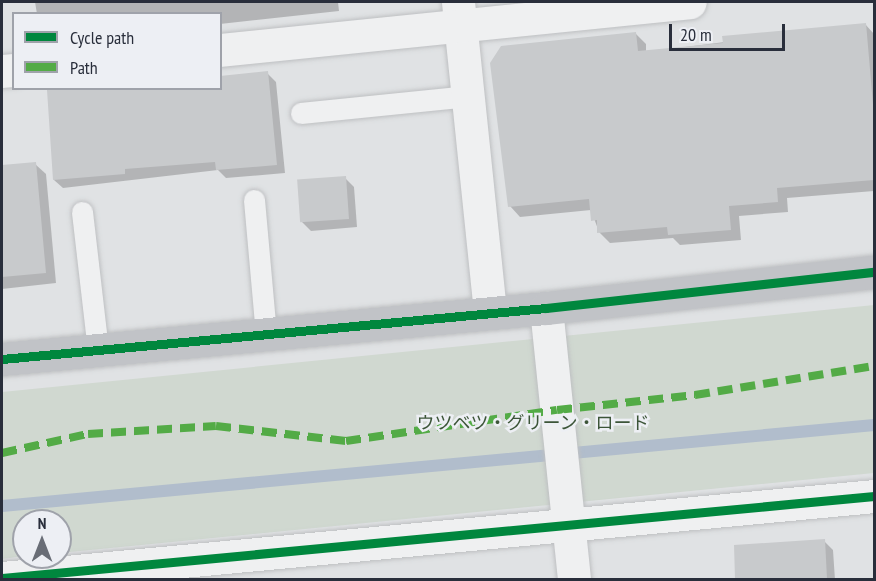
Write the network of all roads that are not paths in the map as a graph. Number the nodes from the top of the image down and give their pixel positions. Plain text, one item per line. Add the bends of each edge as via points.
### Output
1 (690, 2) edge
2 (459, 14) edge
3 (222, 50) edge
4 (468, 96) junction
5 (301, 113) dead end
6 (254, 200) dead end
7 (82, 212) dead end
8 (874, 272) edge
9 (546, 308) junction
10 (490, 312) junction
11 (266, 334) junction
12 (98, 350) junction
13 (2, 359) edge
14 (874, 496) edge
15 (569, 523) junction
16 (2, 578) edge
17 (574, 579) edge

1 - 2 street
2 - 3 street
2 - 4 street
4 - 5 lane
4 - 10 street
6 - 11 lane
7 - 12 lane
8 - 9 street
9 - 10 street
9 - 15 street
10 - 11 street
11 - 12 street
12 - 13 street
14 - 15 street
15 - 16 street
15 - 17 street

